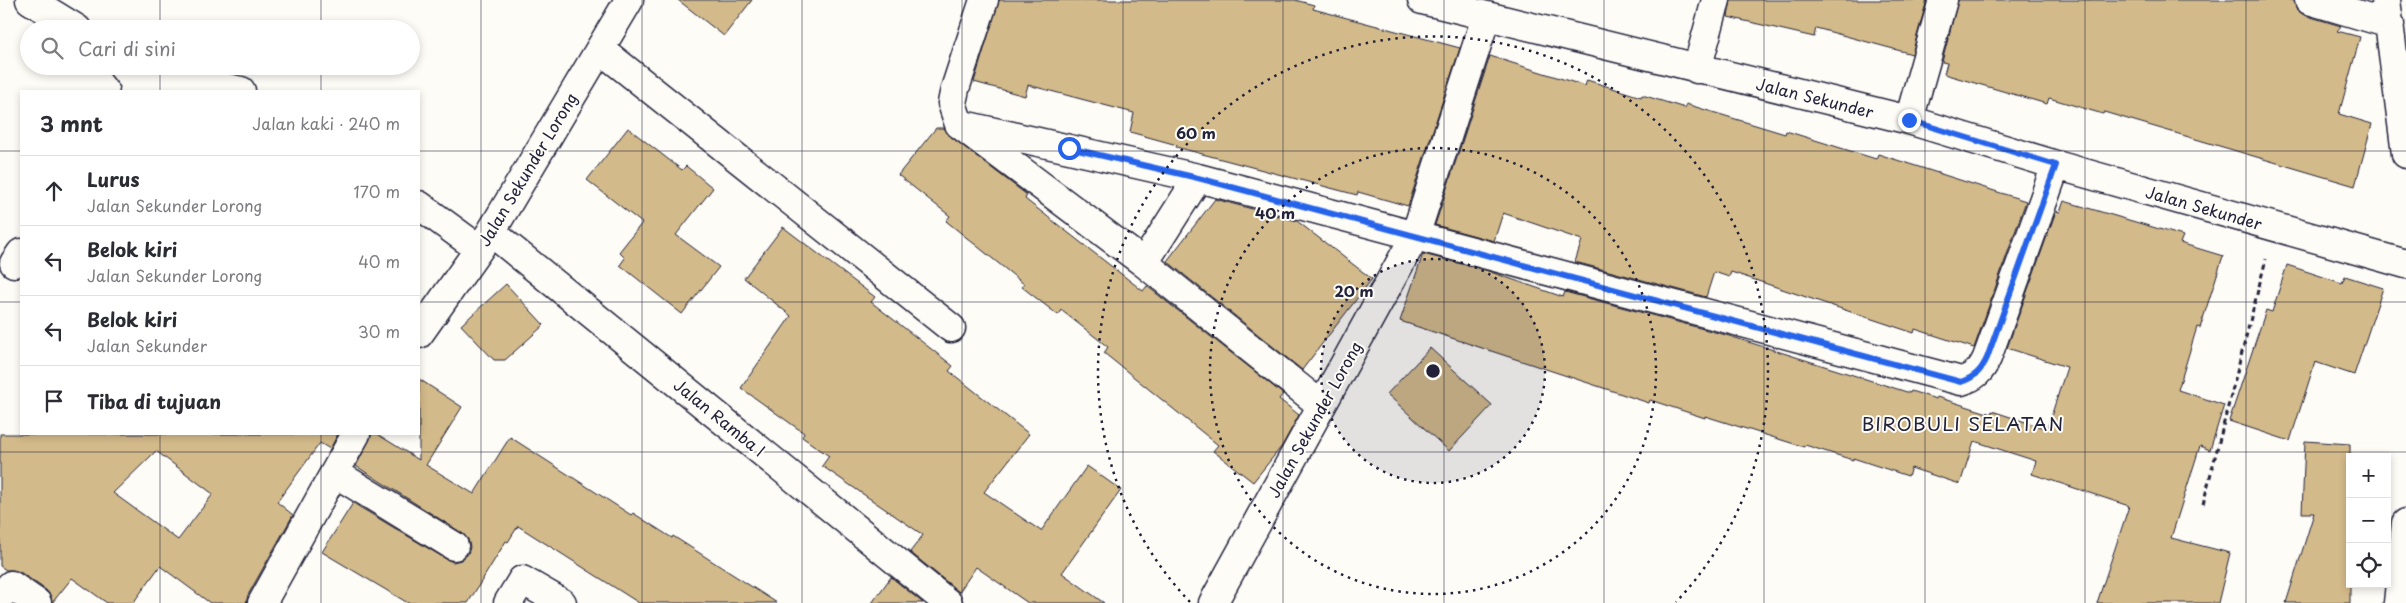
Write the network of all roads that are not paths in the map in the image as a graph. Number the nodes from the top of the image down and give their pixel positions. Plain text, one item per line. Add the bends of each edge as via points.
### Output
1 (30, 0) edge
2 (629, 0) edge
3 (984, 0) edge
4 (1422, 0) edge
5 (1716, 0) edge
6 (1943, 0) edge
7 (2309, 0) edge
8 (2392, 9) edge
9 (1486, 18) junction
10 (62, 20) edge
11 (600, 49) junction
12 (1697, 69) junction
13 (134, 84) edge
14 (236, 90) edge
15 (1909, 120) junction
16 (959, 124) junction
17 (2406, 154) edge
18 (2056, 165) junction
19 (1198, 178) junction
20 (420, 206) edge
21 (1416, 236) junction
22 (485, 240) junction
23 (1144, 262) junction
24 (2406, 264) edge
25 (951, 328) dead end
26 (420, 333) edge
27 (1321, 404) junction
28 (355, 435) edge
29 (334, 474) junction
30 (2406, 522) edge
31 (454, 546) dead end
32 (0, 596) edge
33 (37, 603) edge
34 (262, 603) edge
35 (508, 603) edge
36 (562, 603) edge
37 (948, 603) edge
38 (1213, 603) edge
39 (2398, 603) edge

1 - 10 street
2 - 11 street, Jalan Sekunder Lorong
3 - 16 street via 952,103
4 - 9 street, Jalan Sekunder
5 - 12 street
6 - 15 street
7 - 8 street
8 - 17 street
9 - 12 street, Jalan Sekunder
9 - 21 street, Jalan Sekunder Lorong
11 - 22 street, Jalan Sekunder Lorong
11 - 25 street
12 - 15 street, Jalan Sekunder
13 - 14 street via 159,79 191,81
15 - 18 street, Jalan Sekunder
16 - 19 street
16 - 23 street
18 - 21 street via 1987,358 1979,373 1961,382
18 - 24 street, Jalan Sekunder
19 - 21 street
19 - 23 street
20 - 22 street, Jalan Ramba I
21 - 27 street, Jalan Sekunder Lorong
22 - 26 street, Jalan Sekunder Lorong
22 - 37 street, Jalan Ramba I
23 - 27 street
27 - 38 street, Jalan Sekunder Lorong
28 - 29 street
29 - 31 street
29 - 34 street
30 - 39 street
32 - 33 street via 11,585
35 - 36 street via 522,580

